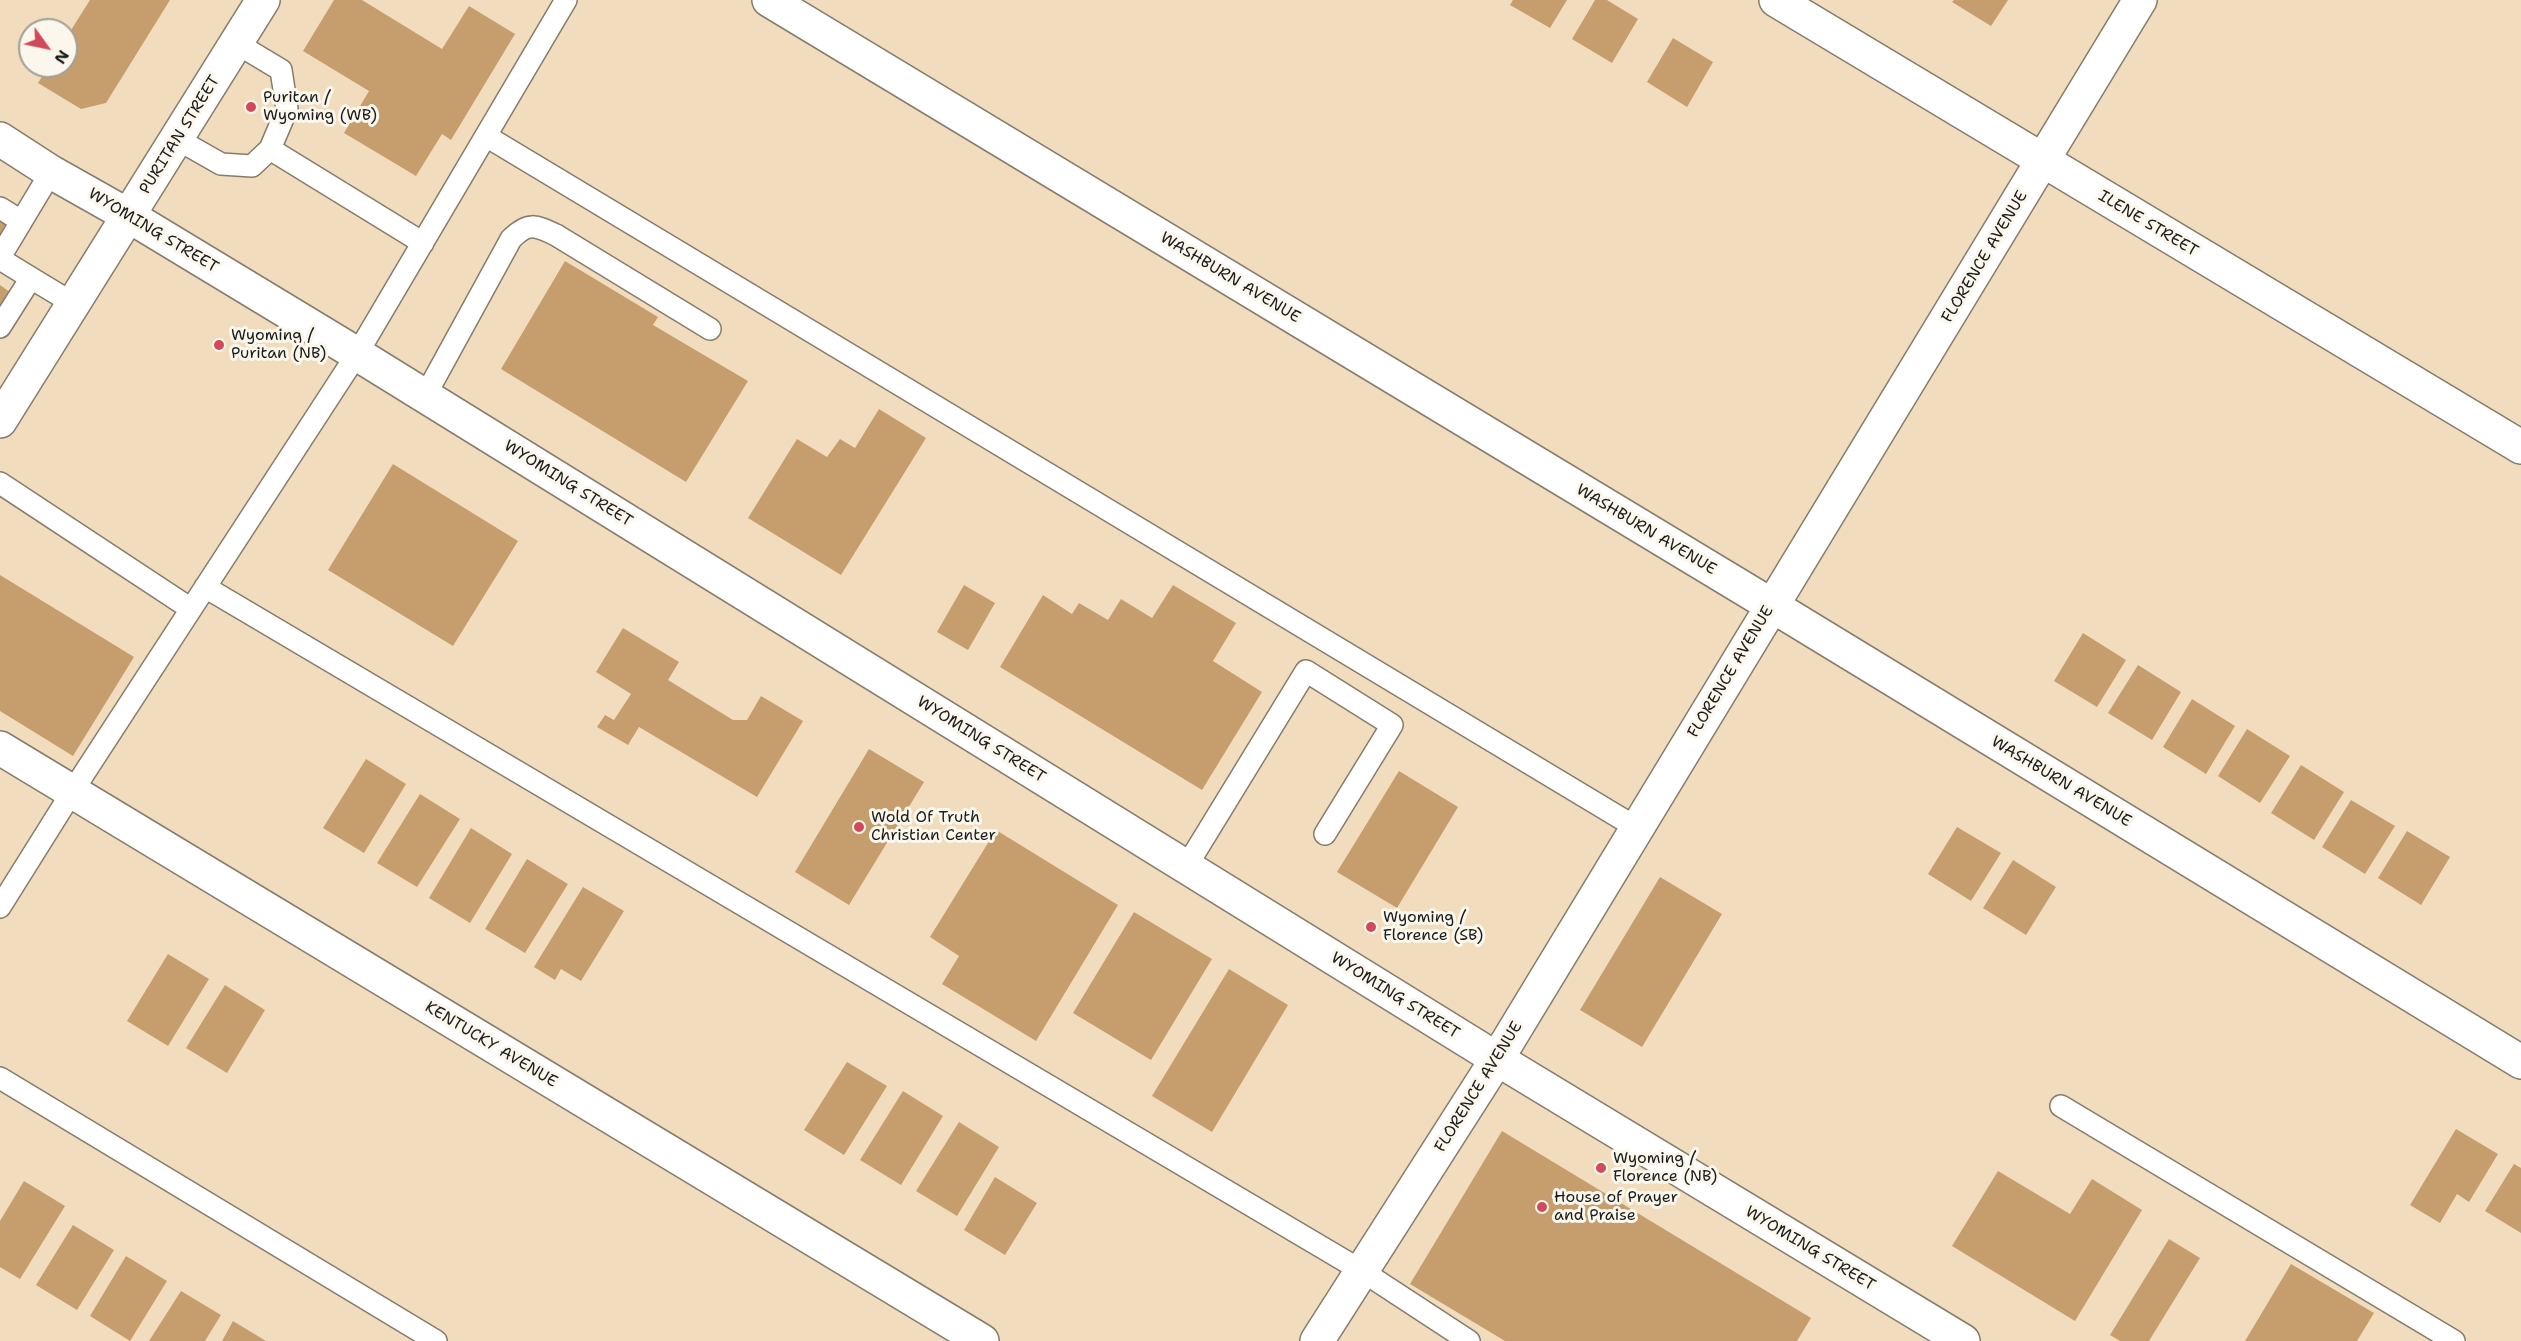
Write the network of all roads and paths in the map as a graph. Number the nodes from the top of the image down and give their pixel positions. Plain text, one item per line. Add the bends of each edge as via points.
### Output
1 (263, 0) edge
2 (566, 0) edge
3 (769, 0) edge
4 (1776, 0) edge
5 (2140, 0) edge
6 (236, 43) junction
7 (486, 136) junction
8 (0, 139) edge
9 (177, 139) junction
10 (270, 149) junction
11 (2043, 161) junction
12 (51, 172) junction
13 (0, 208) edge
14 (129, 216) junction
15 (21, 221) junction
16 (423, 243) junction
17 (0, 258) edge
18 (31, 278) junction
19 (74, 304) junction
20 (0, 327) edge
21 (710, 329) dead end
22 (357, 354) junction
23 (425, 396) junction
24 (4, 406) edge
25 (2521, 447) edge
26 (0, 483) edge
27 (205, 587) junction
28 (1772, 605) junction
29 (191, 609) junction
30 (0, 748) edge
31 (72, 792) junction
32 (1637, 828) junction
33 (1325, 834) dead end
34 (1186, 867) junction
35 (0, 907) edge
36 (1497, 1059) junction
37 (2521, 1062) edge
38 (0, 1078) edge
39 (2061, 1106) dead end
40 (1362, 1271) junction
41 (436, 1341) edge
42 (982, 1341) edge
43 (1317, 1341) edge
44 (1469, 1341) edge
45 (1963, 1341) edge
46 (2454, 1341) edge

1 - 6 street, PURITAN STREET
2 - 7 lane
3 - 28 street, WASHBURN AVENUE
4 - 11 street, ILENE STREET
5 - 11 street, FLORENCE AVENUE
6 - 9 street, PURITAN STREET
6 - 10 lane via 281,70 286,109
7 - 16 lane
7 - 32 lane
8 - 12 street, WYOMING STREET
9 - 10 lane via 221,164 252,166
9 - 14 street, PURITAN STREET
10 - 16 lane
11 - 25 street, ILENE STREET
11 - 28 street, FLORENCE AVENUE
12 - 14 street, WYOMING STREET
12 - 15 lane
13 - 15 lane
14 - 19 street, PURITAN STREET
14 - 22 street, WYOMING STREET
15 - 17 lane
16 - 22 lane
17 - 18 lane
18 - 19 lane
18 - 20 lane
19 - 24 street, PURITAN STREET
21 - 23 lane via 556,235 539,226 523,228 511,239
22 - 23 street, WYOMING STREET
22 - 27 lane
23 - 34 street, WYOMING STREET
26 - 29 lane
27 - 29 lane
27 - 40 lane
28 - 32 street, FLORENCE AVENUE
28 - 37 street, WASHBURN AVENUE
29 - 31 lane
30 - 31 street, KENTUCKY AVENUE
31 - 35 lane
31 - 42 street, KENTUCKY AVENUE
32 - 36 street, FLORENCE AVENUE
33 - 34 lane via 1392,725 1306,670
34 - 36 street, WYOMING STREET
36 - 40 street, FLORENCE AVENUE
36 - 45 street, WYOMING STREET
38 - 41 lane
39 - 46 lane
40 - 43 street, FLORENCE AVENUE
40 - 44 lane

